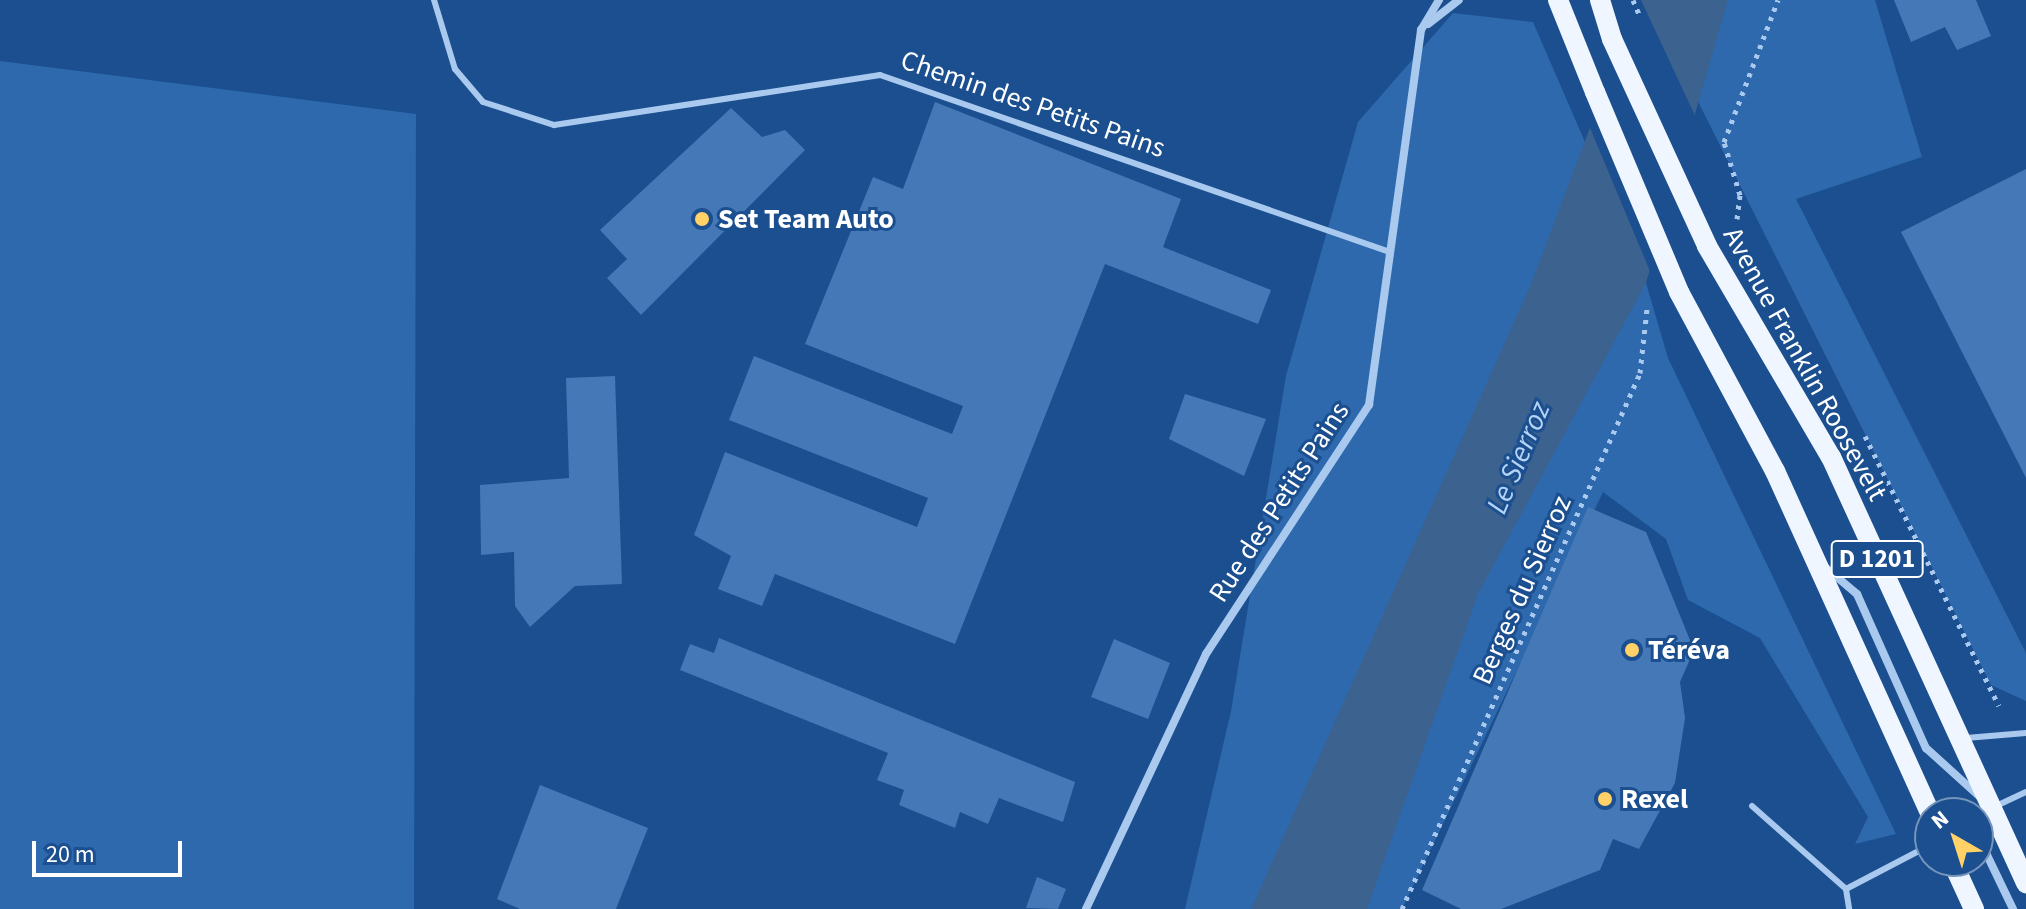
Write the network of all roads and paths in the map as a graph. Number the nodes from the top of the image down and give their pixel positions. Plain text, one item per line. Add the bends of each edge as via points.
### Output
1 (434, 0) edge
2 (1439, 0) edge
3 (1459, 0) edge
4 (1558, 0) edge
5 (1600, 0) edge
6 (1778, 0) edge
7 (1421, 30) junction
8 (1736, 220) dead end
9 (1390, 252) junction
10 (1650, 303) dead end
11 (1815, 559) junction
12 (2026, 733) edge
13 (1959, 738) junction
14 (2026, 792) edge
15 (1923, 797) edge
16 (1981, 797) edge
17 (1988, 797) edge
18 (1752, 806) dead end
19 (1994, 808) edge
20 (1994, 810) edge
21 (1914, 853) edge
22 (1994, 870) edge
23 (1959, 877) edge
24 (2026, 883) edge
25 (1846, 889) junction
26 (1086, 909) edge
27 (1402, 909) edge
28 (1849, 909) edge
29 (1974, 909) edge
30 (2013, 909) edge

1 - 9 lane, Chemin des Petits Pains via 455,69 483,102 554,125 880,75
2 - 7 street, Rue des Petits Pains
3 - 7 street
4 - 11 main road, D 1201, bridge via 1679,292
5 - 13 main road, Avenue Franklin Roosevelt / D 1201, bridge via 1612,39 1707,246 1831,457
6 - 8 path via 1724,142 1740,195
7 - 9 street, Rue des Petits Pains
9 - 26 street, Rue des Petits Pains via 1369,405 1206,654
10 - 27 path, Berges du Sierroz via 1640,373
11 - 15 main road, D 1201
11 - 16 street via 1857,594 1926,748
12 - 13 lane
13 - 17 main road, Avenue Franklin Roosevelt / D 1201
14 - 19 lane
18 - 25 lane
20 - 24 main road, Avenue Franklin Roosevelt / D 1201
21 - 25 lane
22 - 30 street
23 - 29 main road
25 - 28 lane

